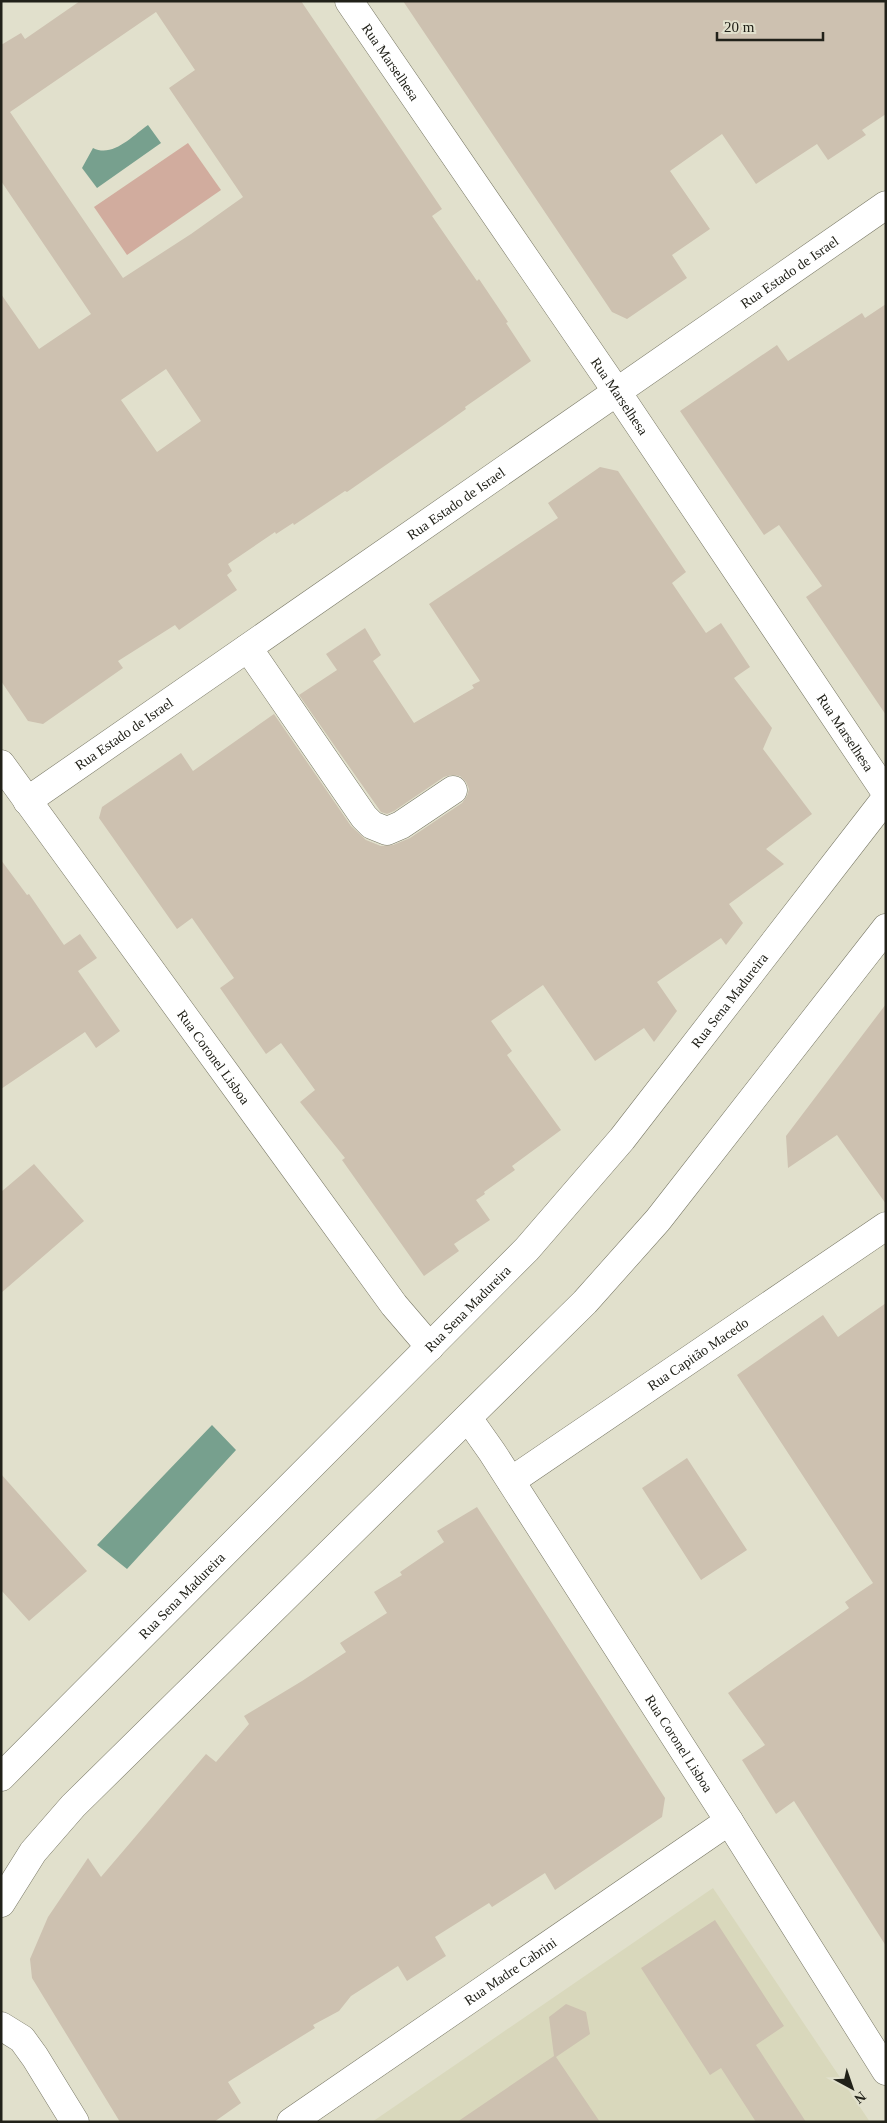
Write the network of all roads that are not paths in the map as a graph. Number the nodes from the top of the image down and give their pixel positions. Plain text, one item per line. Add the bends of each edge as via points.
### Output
1 (349, 1) edge
2 (886, 205) edge
3 (617, 392) junction
4 (248, 648) junction
5 (1, 764) edge
6 (453, 790) dead end
7 (886, 793) edge
8 (886, 798) edge
9 (28, 801) junction
10 (886, 928) edge
11 (886, 1226) edge
12 (430, 1347) junction
13 (468, 1418) junction
14 (511, 1481) junction
15 (1, 1777) edge
16 (729, 1821) junction
17 (1, 1903) edge
18 (1, 2026) edge
19 (886, 2071) edge
20 (76, 2122) edge
21 (291, 2122) edge

1 - 3 street, Rua Marselhesa
2 - 3 street, Rua Estado de Israel
3 - 4 street, Rua Estado de Israel
3 - 7 street, Rua Marselhesa
4 - 6 street via 372,825 387,830 401,825
4 - 9 street, Rua Estado de Israel
5 - 9 street, Rua Coronel Lisboa
8 - 12 street, Rua Sena Madureira via 622,1139 526,1249
9 - 12 street, Rua Coronel Lisboa via 394,1305
10 - 13 street via 658,1220 585,1302
11 - 14 street, Rua Capitão Macedo
12 - 15 street, Rua Sena Madureira
13 - 14 street, Rua Coronel Lisboa
13 - 17 street via 73,1806 34,1852
14 - 16 street, Rua Coronel Lisboa
16 - 19 street, Rua Coronel Lisboa
16 - 21 street, Rua Madre Cabrini
18 - 20 street via 22,2039

